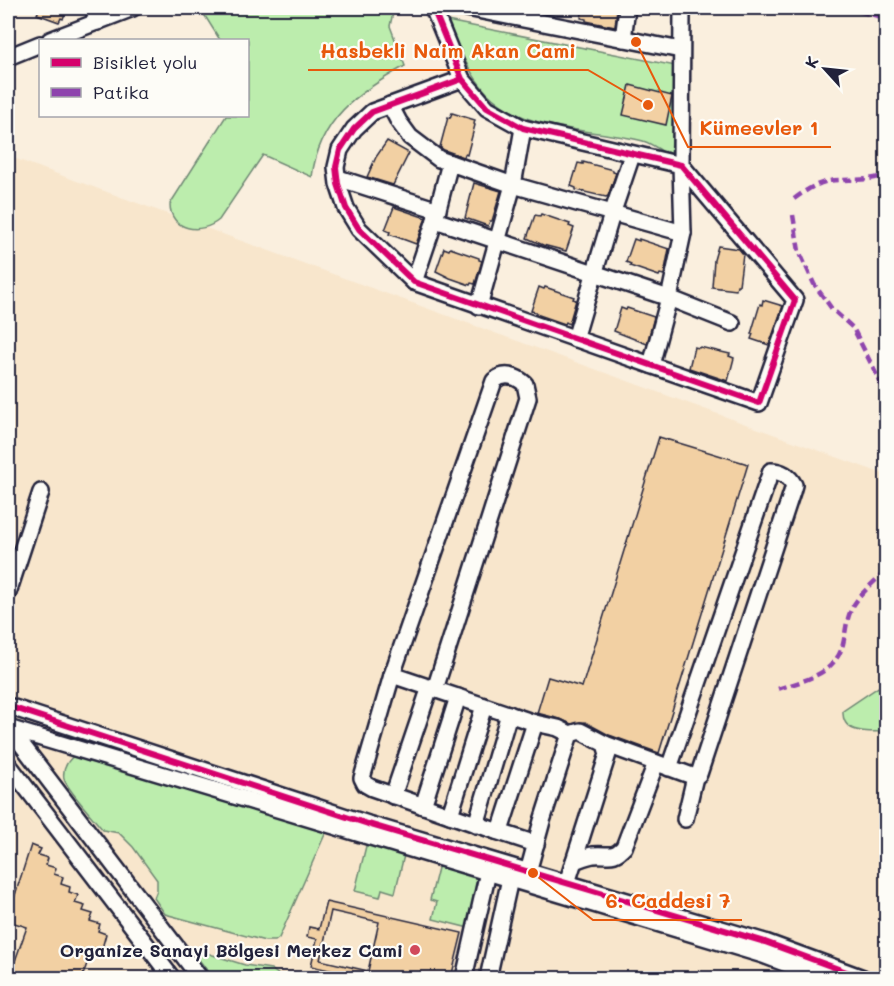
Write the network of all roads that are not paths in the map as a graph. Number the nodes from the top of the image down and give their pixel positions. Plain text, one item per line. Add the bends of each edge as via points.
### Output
1 (134, 8) edge
2 (433, 8) edge
3 (467, 8) edge
4 (627, 8) edge
5 (682, 8) edge
6 (96, 15) edge
7 (52, 39) edge
8 (623, 39) junction
9 (39, 44) edge
10 (681, 50) junction
11 (8, 57) edge
12 (462, 79) junction
13 (390, 105) junction
14 (523, 128) junction
15 (632, 155) junction
16 (450, 163) junction
17 (681, 165) junction
18 (338, 178) junction
19 (513, 185) junction
20 (612, 214) junction
21 (437, 215) junction
22 (683, 233) junction
23 (498, 242) junction
24 (594, 273) junction
25 (414, 282) junction
26 (669, 298) junction
27 (479, 306) junction
28 (732, 323) dead end
29 (575, 339) junction
30 (651, 365) junction
31 (41, 492) dead end
32 (8, 593) edge
33 (392, 675) junction
34 (433, 688) junction
35 (458, 697) junction
36 (8, 706) edge
37 (484, 706) junction
38 (509, 714) junction
39 (535, 723) junction
40 (9, 729) edge
41 (570, 734) junction
42 (605, 744) junction
43 (8, 764) edge
44 (662, 766) junction
45 (695, 777) junction
46 (393, 796) junction
47 (423, 806) junction
48 (450, 815) junction
49 (685, 819) dead end
50 (476, 825) junction
51 (496, 831) junction
52 (536, 844) junction
53 (574, 861) junction
54 (488, 872) junction
55 (528, 872) junction
56 (510, 879) junction
57 (567, 883) junction
58 (172, 978) edge
59 (200, 978) edge
60 (464, 978) edge
61 (488, 978) edge
62 (824, 978) edge
63 (864, 978) edge

1 - 6 street
2 - 12 street
3 - 8 street
4 - 8 street
5 - 10 street
6 - 7 street
8 - 10 street
9 - 11 street
10 - 17 street
12 - 13 street
12 - 14 street via 487,108
13 - 16 street via 410,137 428,153
13 - 18 street via 372,112 354,129 340,150
14 - 15 street
14 - 19 street
15 - 17 street
15 - 20 street
16 - 19 street
16 - 21 street
17 - 22 street
17 - 30 street via 795,300 759,403
18 - 21 street
18 - 25 street via 346,208 359,229
19 - 20 street
19 - 23 street
20 - 22 street
20 - 24 street
21 - 23 street
21 - 25 street
22 - 26 street
23 - 24 street
23 - 27 street
24 - 26 street
24 - 29 street
25 - 27 street
26 - 28 street
26 - 30 street
27 - 29 street
29 - 30 street
31 - 32 street
33 - 34 street
33 - 34 street via 494,381 514,377 525,384 528,398
33 - 46 street via 362,778 364,784
34 - 35 street
34 - 46 street
35 - 37 street
35 - 47 street
36 - 55 street
37 - 38 street
37 - 48 street
38 - 39 street
38 - 50 street
39 - 41 street
39 - 51 street via 501,828
40 - 54 street
40 - 59 street
41 - 42 street via 580,731
41 - 52 street
42 - 44 street
42 - 53 street via 608,754
43 - 58 street
44 - 45 street
44 - 45 street via 771,471 778,471 794,485 704,764
44 - 53 street via 618,854
45 - 49 street
46 - 47 street
47 - 48 street
48 - 50 street
50 - 51 street
51 - 52 street
52 - 55 street
53 - 57 street
54 - 56 street
54 - 60 street
55 - 57 street
56 - 61 street
56 - 62 street via 763,955
57 - 63 street via 765,942

